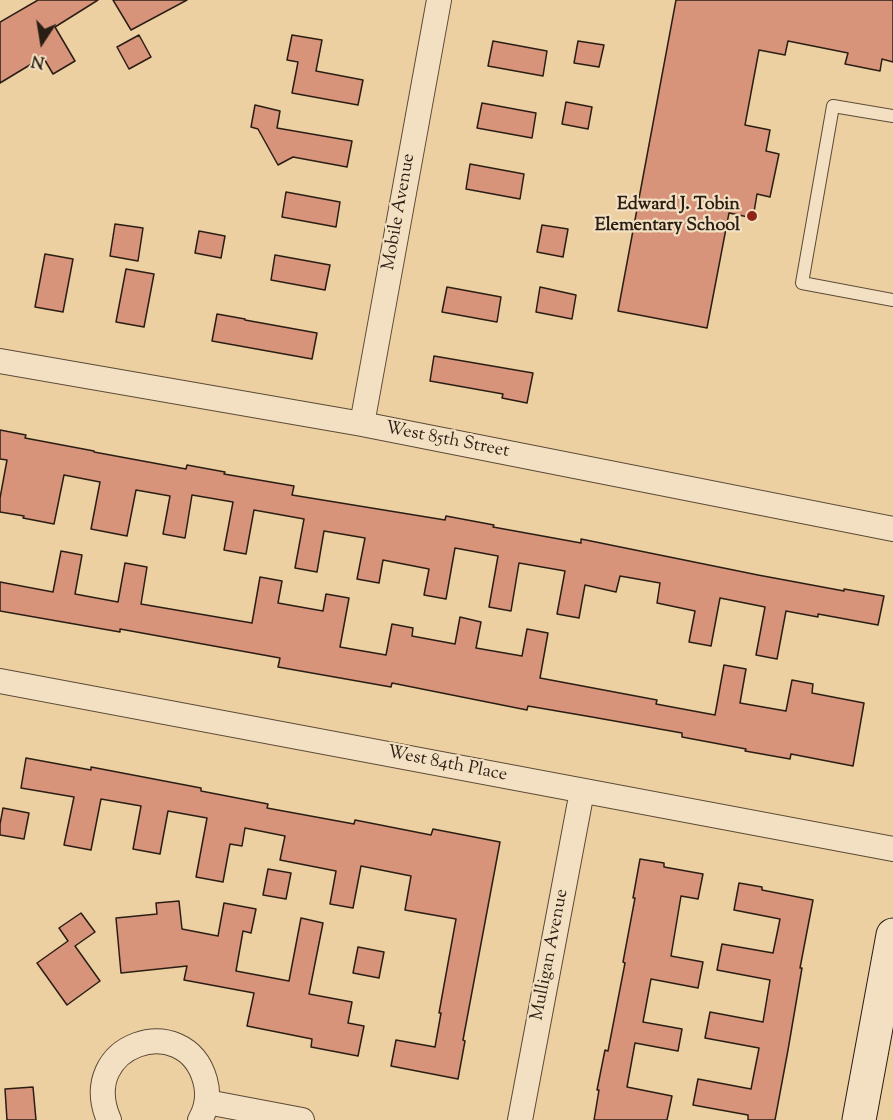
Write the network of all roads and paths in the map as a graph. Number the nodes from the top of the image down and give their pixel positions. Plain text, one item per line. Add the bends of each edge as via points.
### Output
1 (439, 0) edge
2 (893, 116) edge
3 (893, 300) edge
4 (0, 361) edge
5 (362, 424) junction
6 (893, 529) edge
7 (0, 681) edge
8 (582, 790) junction
9 (893, 849) edge
10 (893, 935) edge
11 (204, 1111) edge
12 (110, 1120) edge
13 (302, 1120) edge
14 (520, 1120) edge
15 (859, 1120) edge

1 - 5 street, Mobile Avenue
2 - 3 lane via 833,106 802,283
4 - 5 street, West 85th Street
5 - 6 street, West 85th Street
7 - 8 street, West 84th Place
8 - 9 street, West 84th Place
8 - 14 street, Mulligan Avenue
10 - 15 street
11 - 12 street via 207,1086 195,1059 183,1049 154,1041 126,1050 106,1073 103,1104
11 - 13 street

